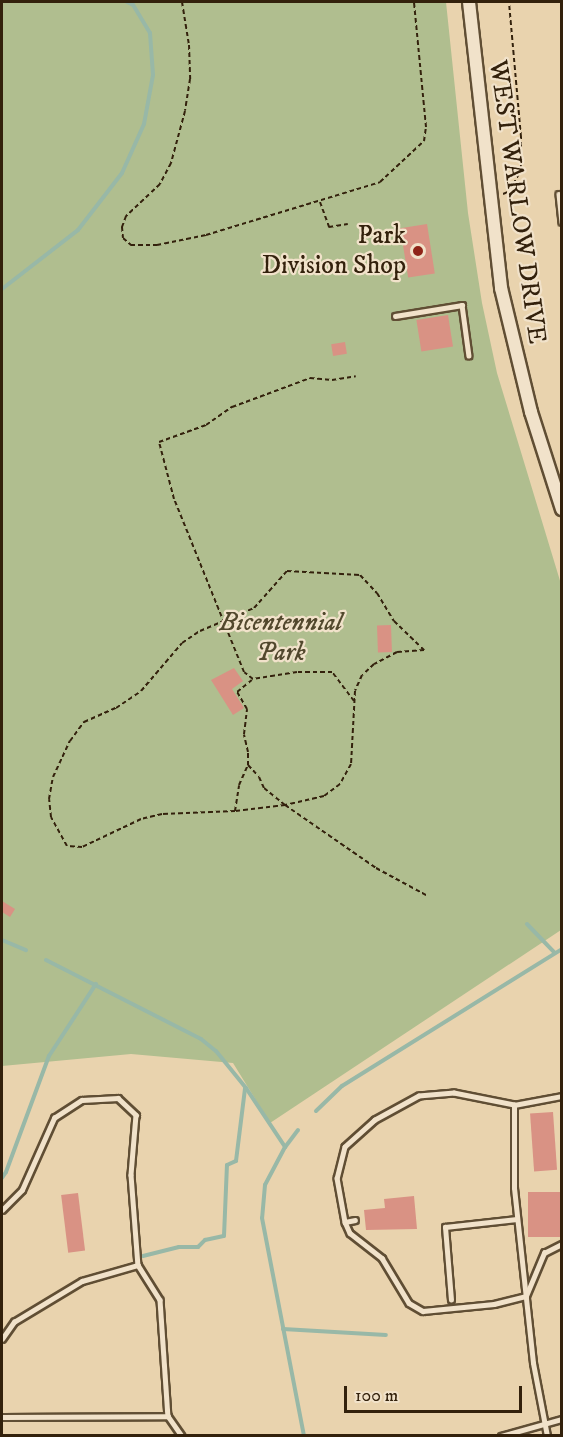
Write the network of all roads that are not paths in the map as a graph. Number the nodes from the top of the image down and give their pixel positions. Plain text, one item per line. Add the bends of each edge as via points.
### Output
1 (469, 2) edge
2 (559, 194) dead end
3 (561, 222) edge
4 (395, 316) dead end
5 (469, 356) dead end
6 (561, 509) edge
7 (561, 1096) edge
8 (514, 1105) junction
9 (2, 1210) edge
10 (517, 1219) junction
11 (355, 1220) dead end
12 (345, 1222) junction
13 (561, 1244) edge
14 (138, 1265) junction
15 (526, 1296) junction
16 (451, 1300) dead end
17 (2, 1339) edge
18 (168, 1416) junction
19 (2, 1417) edge
20 (561, 1419) edge
21 (545, 1423) junction
22 (182, 1436) edge
23 (501, 1436) edge
24 (547, 1436) edge

1 - 6 street, WEST WARLOW DRIVE via 501,288 514,351
2 - 3 lane
4 - 5 lane via 462,306
7 - 8 lane
8 - 10 lane
8 - 12 lane via 454,1093 419,1096 375,1120 345,1147 337,1178
9 - 14 lane via 22,1190 54,1118 82,1100 118,1098 136,1115 131,1175
10 - 15 lane
10 - 16 lane via 445,1227
11 - 12 lane
12 - 15 lane via 350,1233 382,1258 409,1303 423,1311 494,1304
13 - 15 lane via 544,1253
14 - 17 lane via 82,1281 14,1322
14 - 18 lane via 160,1300
15 - 21 lane
18 - 19 lane
18 - 22 lane
20 - 21 lane
21 - 23 lane
21 - 24 lane

